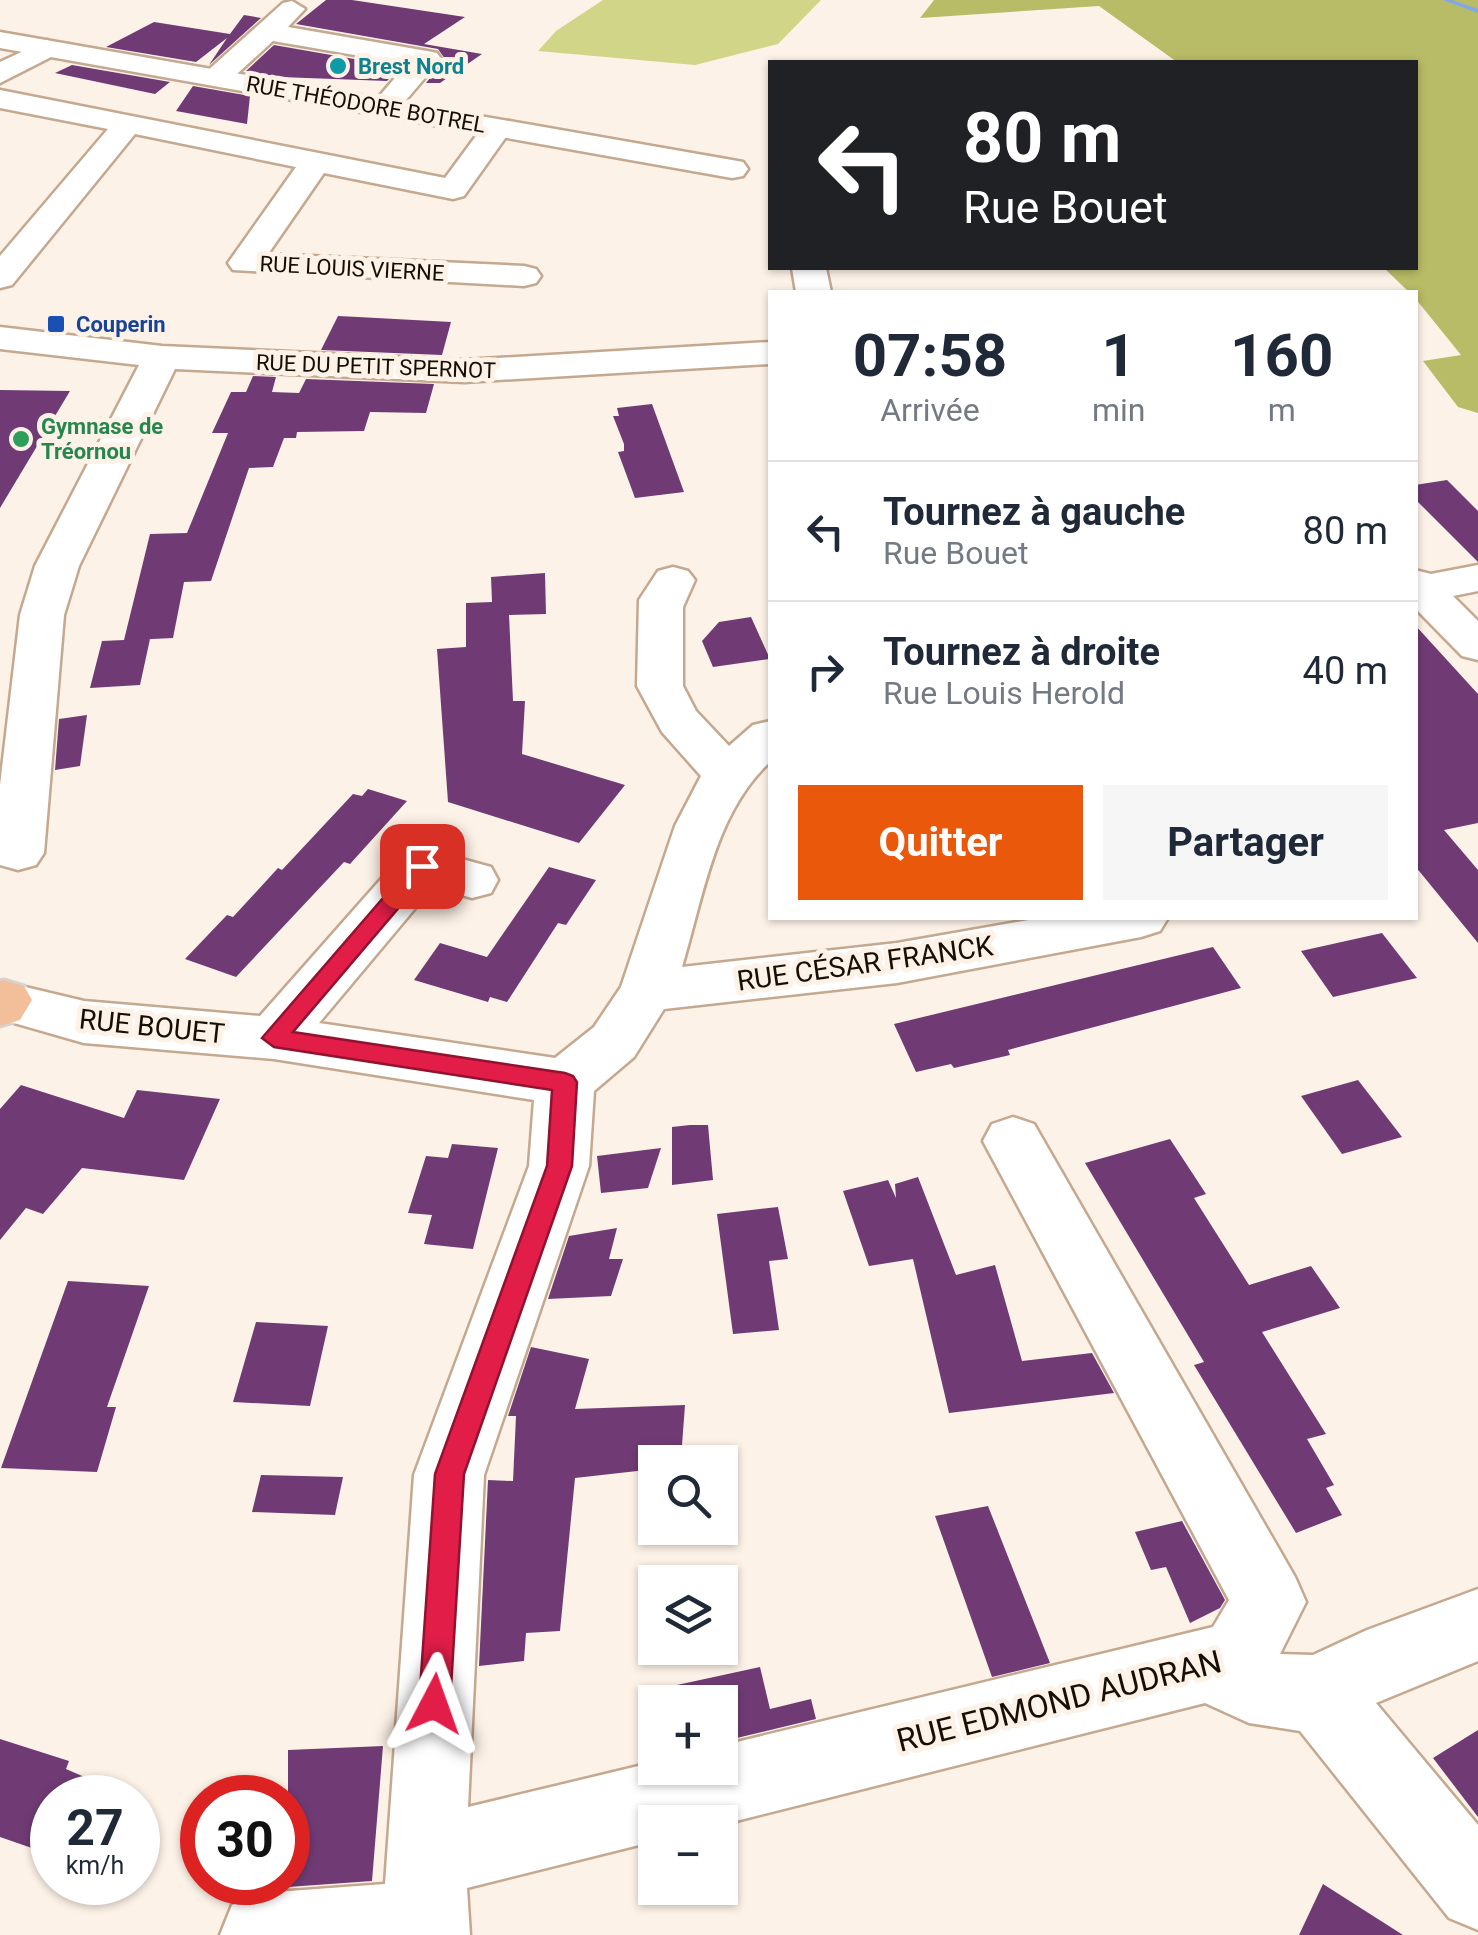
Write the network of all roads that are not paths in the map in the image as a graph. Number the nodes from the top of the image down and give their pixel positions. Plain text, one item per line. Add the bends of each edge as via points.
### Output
1 (265, 2) edge
2 (267, 32) junction
3 (0, 40) edge
4 (47, 48) junction
5 (0, 74) edge
6 (216, 78) junction
7 (0, 100) edge
8 (385, 108) junction
9 (128, 124) junction
10 (498, 127) junction
11 (316, 161) junction
12 (732, 169) dead end
13 (524, 276) dead end
14 (0, 278) edge
15 (0, 338) edge
16 (768, 354) edge
17 (162, 357) junction
18 (1478, 578) edge
19 (673, 580) dead end
20 (1418, 587) edge
21 (1418, 588) edge
22 (1478, 646) edge
23 (768, 738) edge
24 (727, 774) junction
25 (18, 853) dead end
26 (472, 880) dead end
27 (1130, 920) edge
28 (647, 991) junction
29 (2, 1003) edge
30 (274, 1038) junction
31 (565, 1082) junction
32 (1014, 1141) dead end
33 (1478, 1626) edge
34 (1208, 1665) junction
35 (1318, 1693) junction
36 (1478, 1889) edge
37 (427, 1905) edge
38 (262, 1935) edge

1 - 2 street via 294,6
2 - 6 street
2 - 8 street via 427,59
3 - 4 street, RUE THÉODORE BOTREL
4 - 5 street
4 - 6 street, RUE THÉODORE BOTREL
6 - 8 street, RUE THÉODORE BOTREL
7 - 9 street
8 - 10 street, RUE THÉODORE BOTREL
9 - 11 street
9 - 14 street
10 - 11 street via 453,188
10 - 12 street, RUE THÉODORE BOTREL
11 - 13 street, RUE LOUIS VIERNE via 246,264
15 - 17 street, RUE DU PETIT SPERNOT
16 - 17 street, RUE DU PETIT SPERNOT via 498,371
17 - 25 street via 58,566 42,615
18 - 20 street
19 - 24 street via 659,606 658,682 667,704
21 - 22 street
23 - 24 street
24 - 28 street via 700,826
26 - 30 street via 422,866
27 - 28 street, RUE CÉSAR FRANCK via 897,963
28 - 31 street via 614,1042
29 - 30 street, RUE BOUET via 84,1022
30 - 31 street, RUE BOUET
31 - 37 street via 560,1166 449,1474
32 - 34 street, RUE EDMOND AUDRAN via 1269,1602 1236,1658
33 - 35 street via 1366,1667
34 - 35 street via 1248,1685
34 - 37 street, RUE EDMOND AUDRAN
35 - 36 street
37 - 38 street, RUE EDMOND AUDRAN

